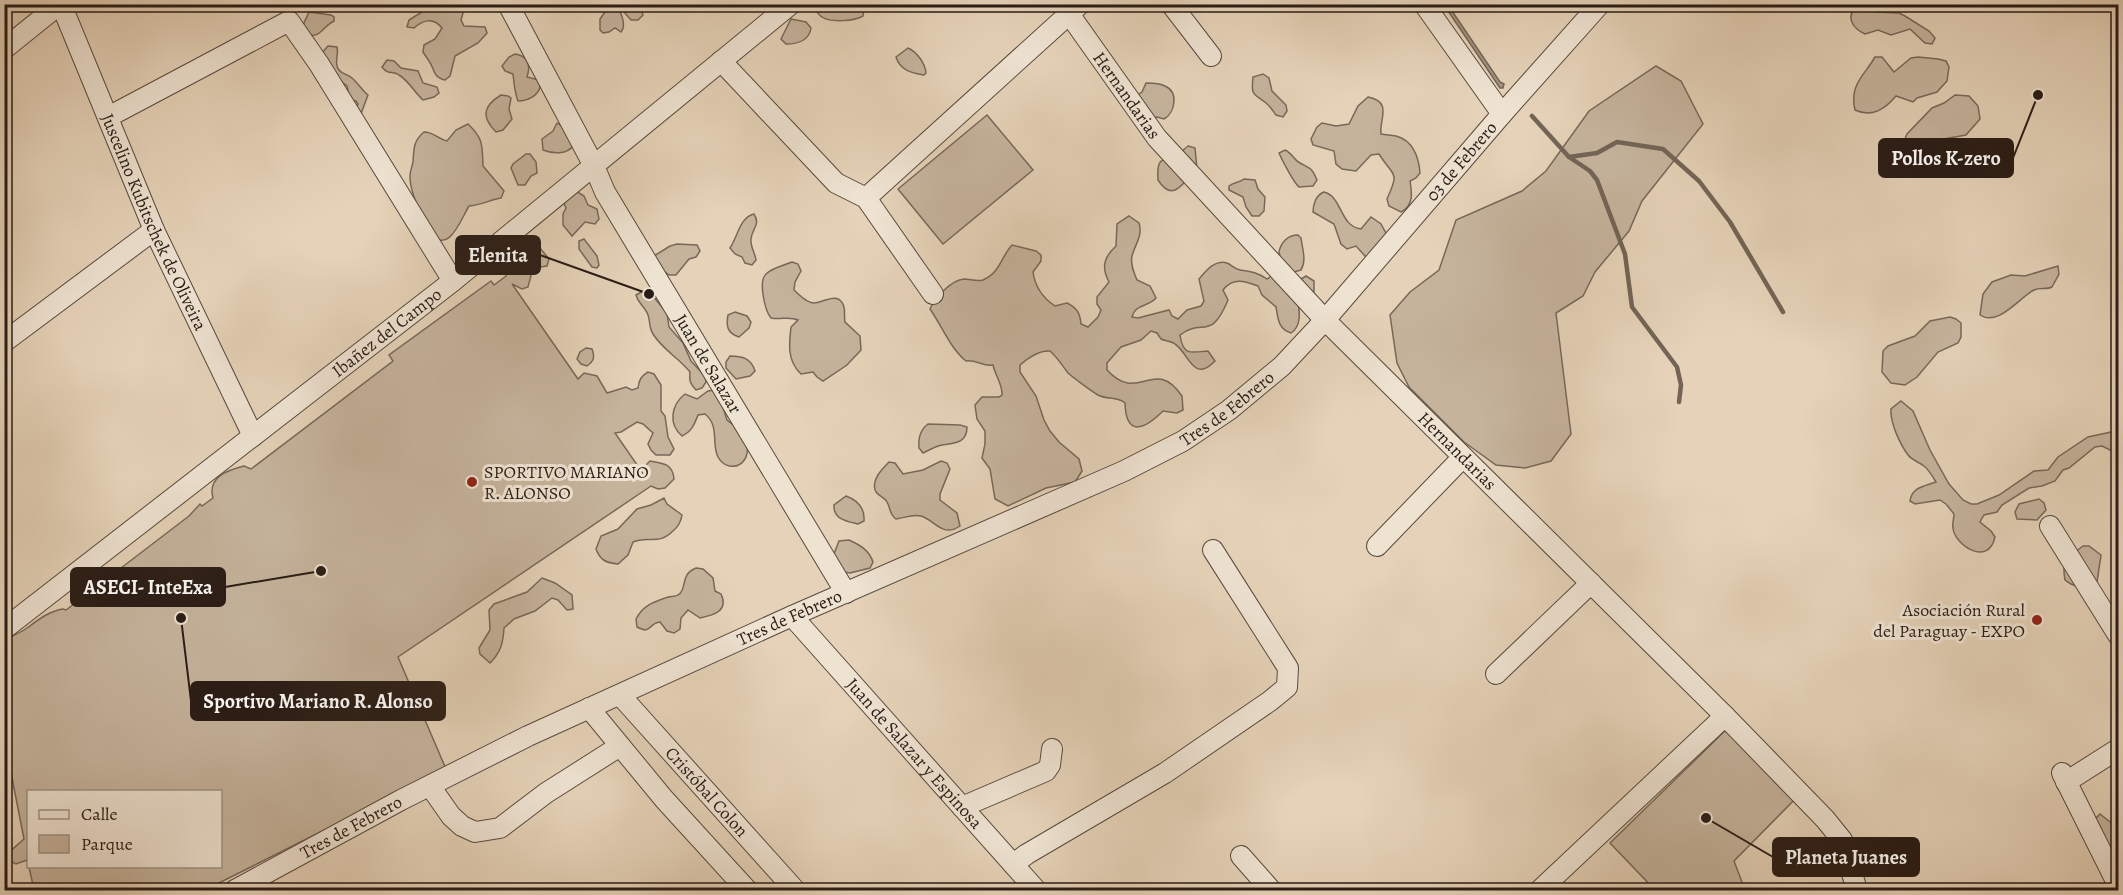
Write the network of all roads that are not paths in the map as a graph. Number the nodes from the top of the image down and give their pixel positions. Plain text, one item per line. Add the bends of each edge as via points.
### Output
1 (61, 4) edge
2 (508, 4) edge
3 (791, 4) edge
4 (1171, 4) edge
5 (1424, 4) edge
6 (1600, 4) edge
7 (1070, 8) edge
8 (4, 49) edge
9 (1211, 56) dead end
10 (721, 61) junction
11 (1502, 114) junction
12 (108, 117) junction
13 (594, 166) junction
14 (866, 198) junction
15 (154, 230) junction
16 (453, 281) junction
17 (933, 294) dead end
18 (1325, 320) junction
19 (4, 342) edge
20 (253, 436) junction
21 (1463, 457) junction
22 (2050, 526) dead end
23 (1377, 546) dead end
24 (1213, 550) dead end
25 (1591, 583) junction
26 (846, 593) junction
27 (792, 616) junction
28 (4, 629) edge
29 (2118, 635) edge
30 (1496, 674) dead end
31 (620, 695) junction
32 (589, 708) junction
33 (1725, 716) junction
34 (620, 746) junction
35 (1052, 749) dead end
36 (2118, 749) edge
37 (430, 786) junction
38 (962, 807) junction
39 (1241, 856) dead end
40 (1013, 864) junction
41 (2118, 885) edge
42 (235, 891) edge
43 (747, 891) edge
44 (795, 891) edge
45 (1036, 891) edge
46 (1271, 891) edge
47 (1540, 891) edge
48 (1857, 891) edge

1 - 8 street
1 - 12 street, Juscelino Kubitschek de Oliveira
2 - 13 street, Juan de Salazar
3 - 10 street, Ibañez del Campo
4 - 9 street
5 - 11 street
6 - 11 street, 03 de Febrero
7 - 14 street
7 - 18 street, Hernandarias via 1157,138
10 - 13 street, Ibañez del Campo
10 - 14 street via 837,183
11 - 18 street, 03 de Febrero
12 - 15 street, Juscelino Kubitschek de Oliveira
12 - 16 street via 288,21 319,64
13 - 16 street, Ibañez del Campo
13 - 26 street, Juan de Salazar via 605,192
14 - 17 street
15 - 19 street
15 - 20 street, Juscelino Kubitschek de Oliveira
16 - 20 street, Ibañez del Campo
18 - 21 street, Hernandarias
18 - 26 street, Tres de Febrero via 1273,373 1183,441 1124,471
20 - 28 street, Ibañez del Campo
21 - 23 street
21 - 25 street, Hernandarias
22 - 29 street
24 - 40 street via 1288,668 1287,687 1165,773
25 - 30 street
25 - 33 street, Hernandarias
26 - 27 street, Tres de Febrero
27 - 31 street, Tres de Febrero
27 - 38 street, Juan de Salazar y Espinosa
31 - 32 street, Tres de Febrero
31 - 44 street, Cristóbal Colon
32 - 34 street
32 - 37 street, Tres de Febrero
33 - 47 street
33 - 48 street, Hernandarias via 1801,792 1842,840
34 - 37 street via 500,828 475,832 462,826
34 - 43 street
35 - 38 street via 1046,771
36 - 41 street via 2064,778
37 - 42 street, Tres de Febrero
38 - 40 street, Juan de Salazar y Espinosa
39 - 46 street
40 - 45 street, Juan de Salazar y Espinosa

